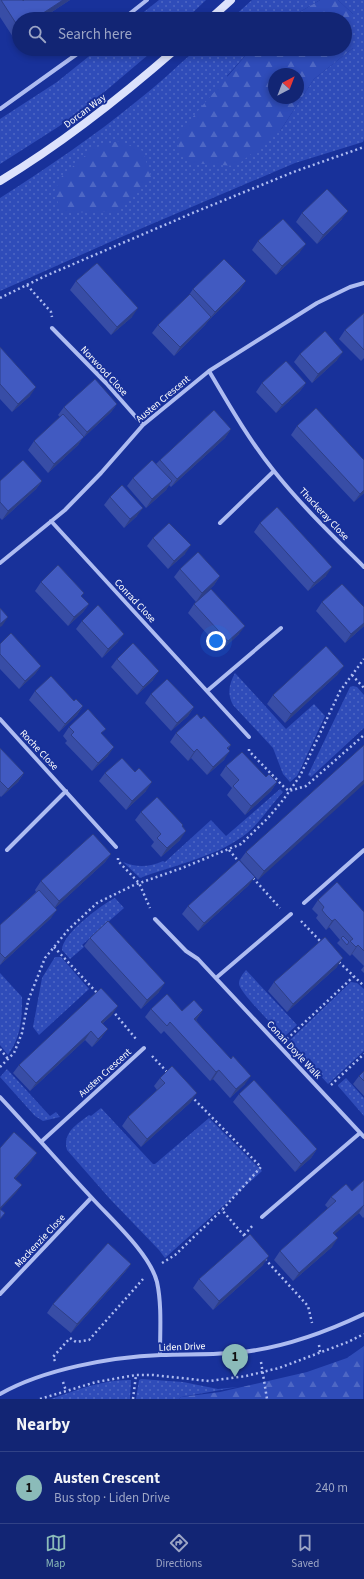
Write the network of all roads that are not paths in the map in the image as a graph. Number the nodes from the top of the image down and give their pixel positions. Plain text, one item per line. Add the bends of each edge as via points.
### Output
1 (147, 0) edge
2 (231, 0) edge
3 (132, 12) edge
4 (218, 12) edge
5 (74, 56) edge
6 (168, 56) edge
7 (0, 109) edge
8 (0, 181) edge
9 (364, 283) edge
10 (52, 328) road end
11 (209, 371) junction
12 (143, 425) junction
13 (274, 471) junction
14 (51, 521) junction
15 (220, 523) dead end
16 (0, 563) edge
17 (364, 567) edge
18 (281, 628) dead end
19 (208, 691) junction
20 (0, 719) edge
21 (249, 737) road end
22 (66, 791) junction
23 (116, 847) road end
24 (7, 850) dead end
25 (364, 850) edge
26 (304, 903) dead end
27 (290, 914) dead end
28 (155, 919) road end
29 (216, 978) junction
30 (144, 1048) road end
31 (0, 1097) edge
32 (360, 1133) junction
33 (364, 1137) edge
34 (42, 1141) junction
35 (91, 1198) junction
36 (262, 1217) dead end
37 (0, 1294) edge
38 (364, 1314) edge
39 (160, 1355) junction
40 (0, 1394) edge

1 - 3 street
2 - 4 main road
5 - 7 street
6 - 8 main road, Dorcan Way via 109,106 53,147
9 - 11 street, Austen Crescent via 317,303
10 - 12 street, Norwood Close
11 - 12 street, Austen Crescent
11 - 13 street, Thackeray Close
12 - 14 street, Austen Crescent via 65,510
13 - 15 street
13 - 17 street, Thackeray Close
14 - 16 street, Austen Crescent
14 - 19 street, Conrad Close
18 - 19 street
19 - 21 street, Conrad Close
20 - 22 street, Roche Close
22 - 23 street, Roche Close
22 - 24 street
25 - 26 street
27 - 29 street
28 - 29 street, Conan Doyle Walk
29 - 32 street, Conan Doyle Walk
30 - 34 street, Austen Crescent
31 - 34 street
32 - 33 street, Conan Doyle Walk
32 - 36 street
34 - 35 street
35 - 37 street, Mackenzie Close
35 - 39 street via 125,1233 151,1270 156,1282 160,1314
38 - 39 street, Liden Drive via 315,1334 260,1350
39 - 40 street, Liden Drive via 112,1360 60,1371

